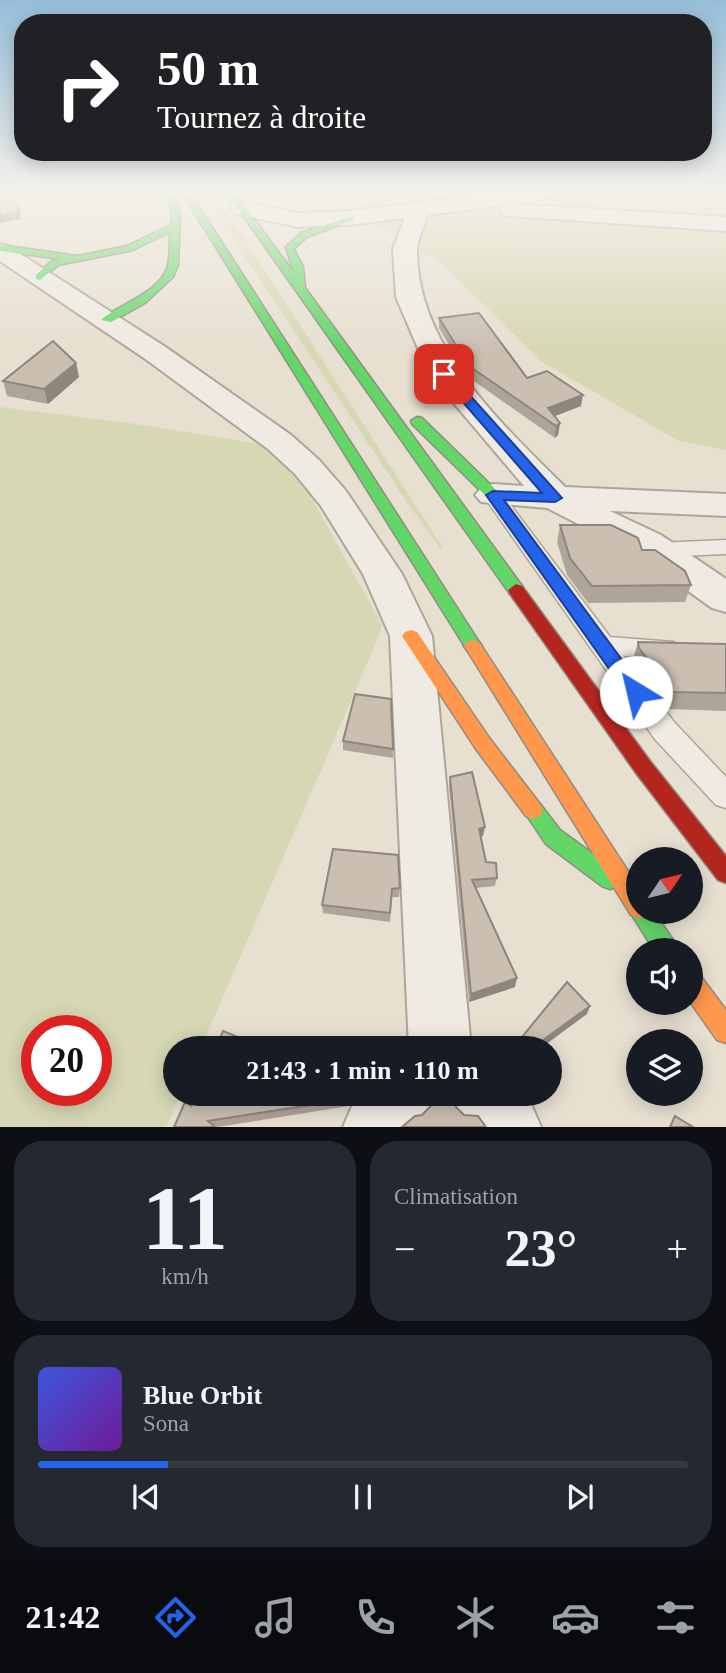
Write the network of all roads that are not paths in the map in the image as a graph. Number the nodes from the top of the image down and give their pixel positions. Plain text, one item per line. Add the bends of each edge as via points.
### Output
1 (135, 246) edge
2 (174, 246) edge
3 (219, 246) edge
4 (269, 246) edge
5 (292, 246) edge
6 (407, 246) edge
7 (0, 249) edge
8 (82, 257) junction
9 (40, 277) junction
10 (303, 295) junction
11 (107, 320) junction
12 (331, 335) junction
13 (493, 495) junction
14 (555, 498) junction
15 (726, 505) edge
16 (726, 547) edge
17 (657, 550) junction
18 (726, 597) edge
19 (411, 636) junction
20 (601, 646) junction
21 (683, 649) edge
22 (726, 796) edge
23 (726, 873) edge
24 (626, 890) joint
25 (703, 999) edge
26 (726, 1031) edge
27 (439, 1036) edge
28 (395, 1106) edge
29 (488, 1106) edge
30 (376, 1127) edge
31 (508, 1127) edge

1 - 8 highway
2 - 11 highway via 168,277 141,301
3 - 24 highway
4 - 10 highway
5 - 10 highway via 289,249
6 - 14 street via 409,297 444,374
7 - 8 highway
7 - 9 street
8 - 9 highway via 48,264
9 - 11 street
10 - 12 highway
11 - 19 street via 265,430 317,479 353,526 395,597
12 - 13 highway
12 - 23 highway via 643,767
13 - 14 street
13 - 20 lane
14 - 15 street
14 - 17 street
16 - 17 lane
17 - 18 street
19 - 24 highway via 483,744 553,837
19 - 27 street
20 - 21 lane
20 - 22 lane via 664,730
25 - 26 highway
28 - 30 street
29 - 31 street

